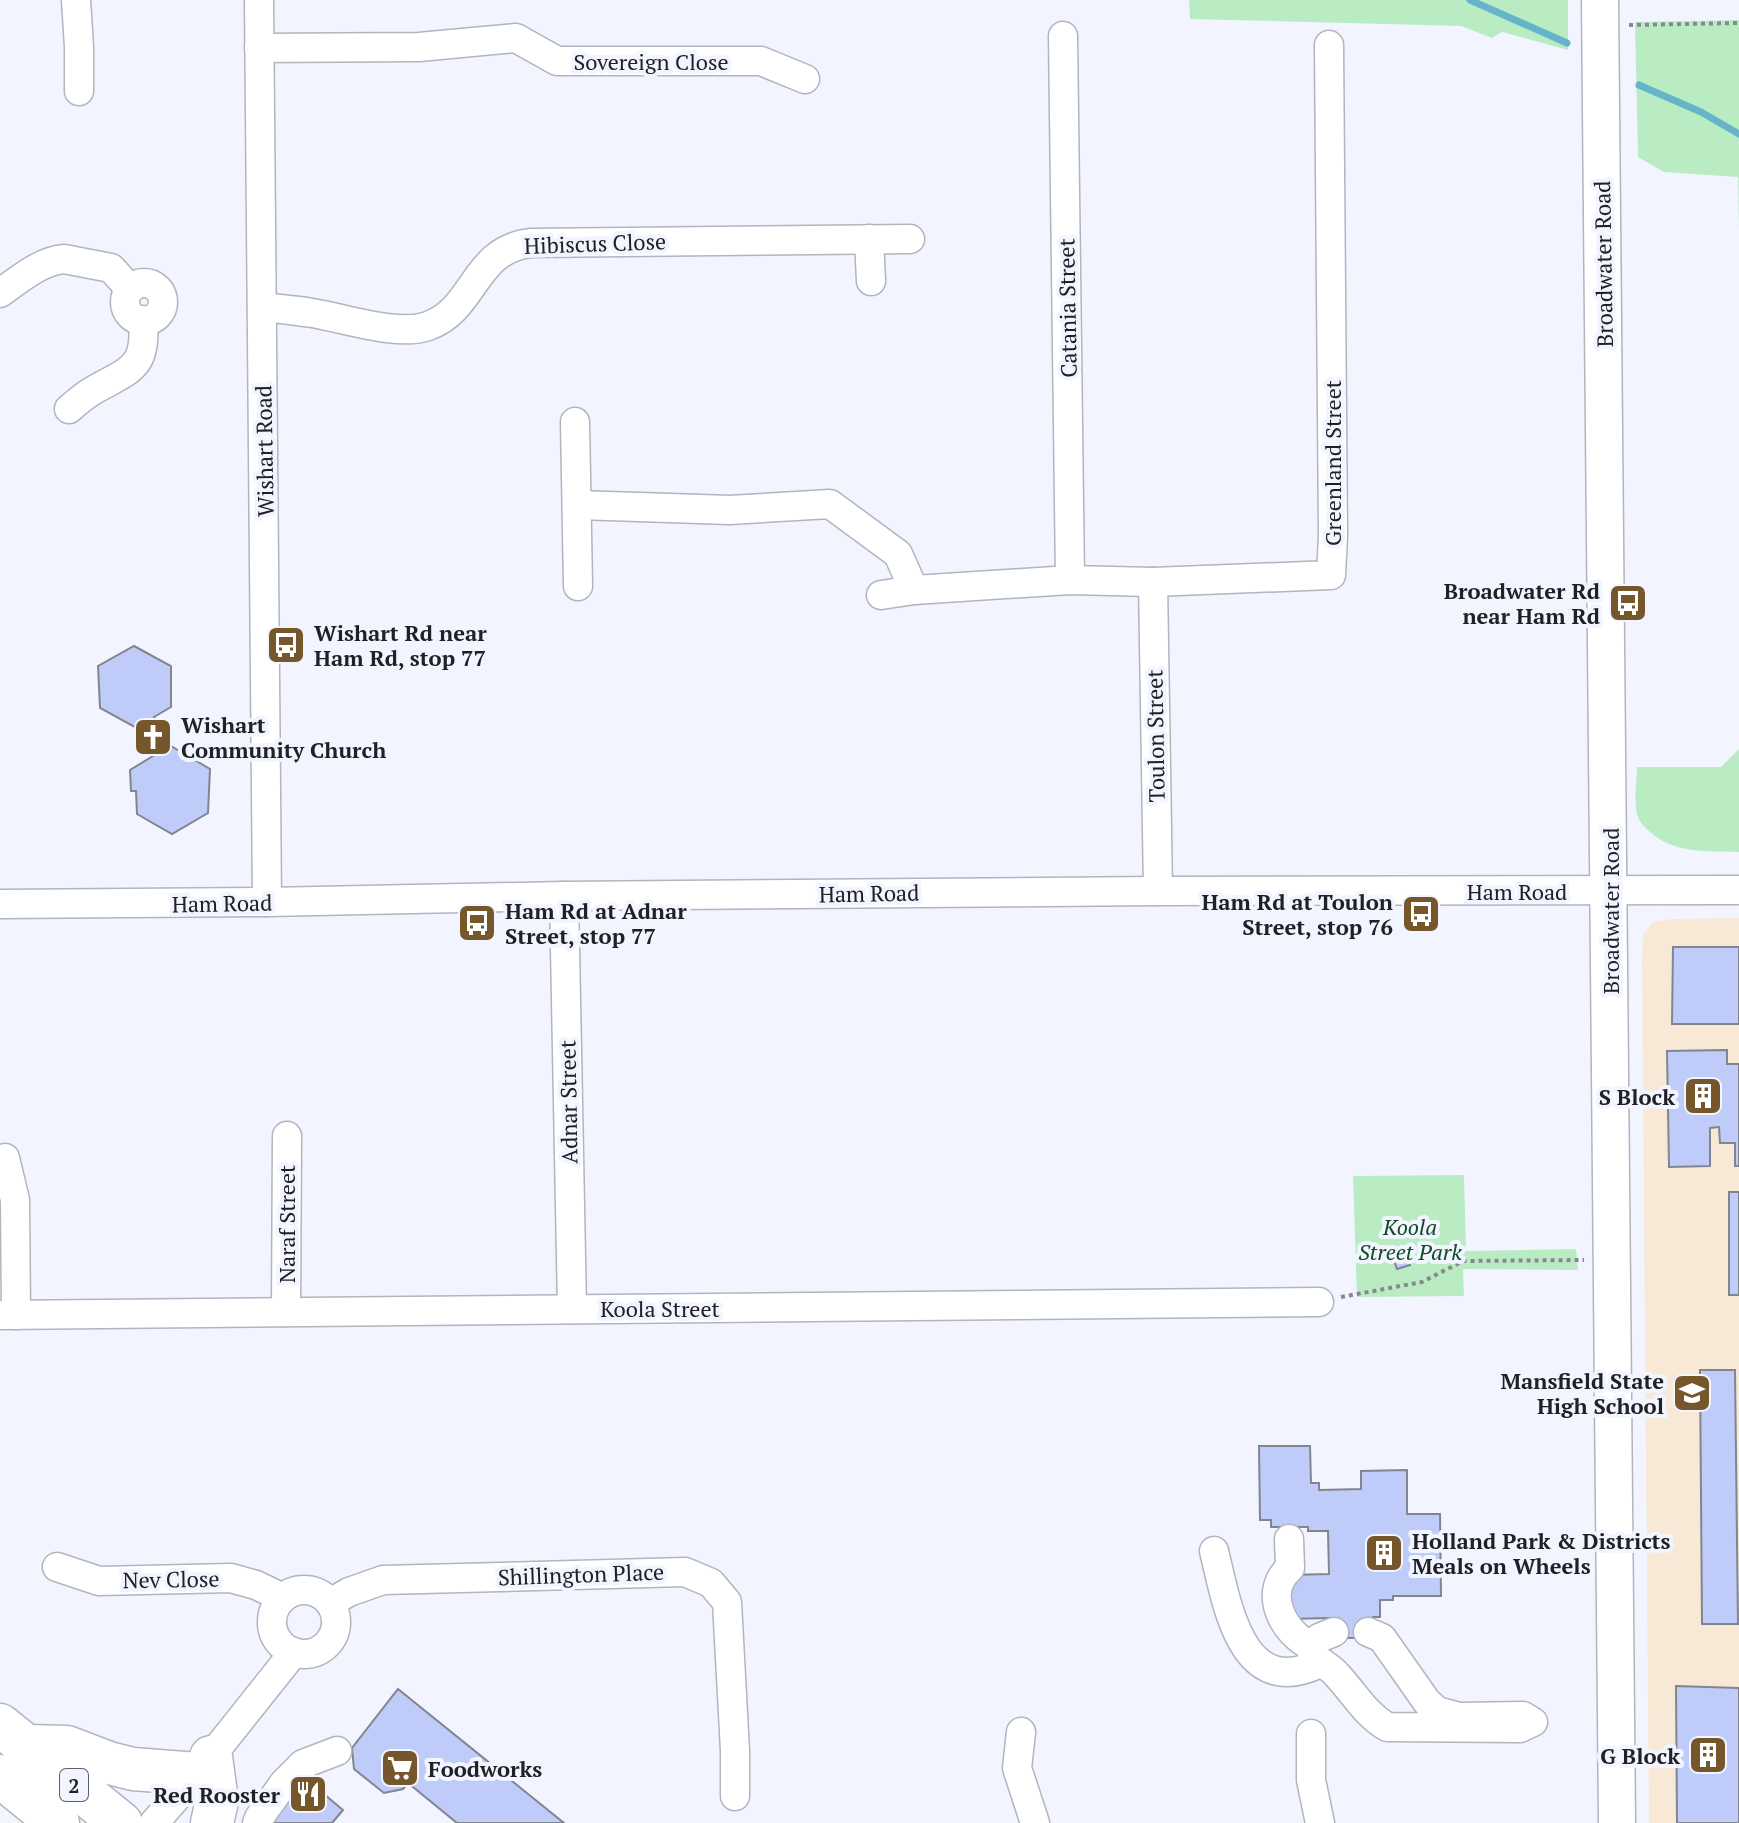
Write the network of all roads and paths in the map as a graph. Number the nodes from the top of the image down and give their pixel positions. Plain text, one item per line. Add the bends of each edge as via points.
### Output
1 (76, 0) edge
2 (259, 0) edge
3 (1600, 0) edge
4 (1739, 23) edge
5 (1628, 25) dead end
6 (1063, 36) dead end
7 (1329, 45) dead end
8 (259, 48) junction
9 (805, 79) dead end
10 (79, 91) dead end
11 (869, 239) junction
12 (910, 239) dead end
13 (871, 281) dead end
14 (0, 293) edge
15 (262, 307) junction
16 (69, 409) dead end
17 (575, 422) dead end
18 (577, 505) junction
19 (1070, 580) junction
20 (1153, 582) junction
21 (578, 586) dead end
22 (914, 590) junction
23 (881, 595) dead end
24 (1739, 890) edge
25 (1158, 891) junction
26 (1610, 891) junction
27 (564, 896) junction
28 (267, 902) junction
29 (0, 904) edge
30 (287, 1136) dead end
31 (5, 1158) dead end
32 (1584, 1260) dead end
33 (1319, 1302) joint
34 (572, 1309) junction
35 (286, 1312) junction
36 (8, 1315) edge
37 (1289, 1539) dead end
38 (1214, 1551) dead end
39 (57, 1567) dead end
40 (283, 1598) junction
41 (330, 1603) junction
42 (1368, 1632) dead end
43 (1322, 1647) junction
44 (294, 1652) junction
45 (1021, 1732) dead end
46 (1311, 1734) dead end
47 (9, 1749) edge
48 (337, 1751) dead end
49 (204, 1765) junction
50 (735, 1796) dead end
51 (52, 1821) edge
52 (121, 1823) edge
53 (154, 1823) edge
54 (212, 1823) edge
55 (257, 1823) edge
56 (1035, 1823) edge
57 (1320, 1823) edge
58 (1617, 1823) edge

1 - 10 street
2 - 8 street, Wishart Road
3 - 26 main road, Broadwater Road
4 - 5 path
6 - 19 street, Catania Street
7 - 20 street, Greenland Street via 1331,575
8 - 9 street, Sovereign Close via 419,47 516,38 557,61 761,61
8 - 15 street, Wishart Road
11 - 12 street, Hibiscus Close
11 - 13 street
11 - 15 street, Hibiscus Close via 516,244 493,257 448,314 411,330
14 - 16 street via 41,266 64,259 111,268 130,289 147,283 162,294 159,313 143,320 144,339 136,363
15 - 28 street, Wishart Road
17 - 18 street
18 - 21 street
18 - 22 street via 730,510 830,504 898,554
19 - 20 street, Greenland Street
19 - 22 street, Greenland Street
20 - 25 street, Toulon Street
22 - 23 street, Greenland Street
24 - 26 street, Ham Road
25 - 26 street, Ham Road
25 - 27 street, Ham Road
26 - 58 main road, Broadwater Road
27 - 28 street, Ham Road
27 - 34 street, Adnar Street
28 - 29 street, Ham Road
30 - 35 street, Naraf Street
31 - 36 street via 15,1200
32 - 33 path via 1463,1261 1422,1282
33 - 34 street, Koola Street
34 - 35 street, Koola Street
35 - 36 street, Koola Street
37 - 43 street via 1290,1568 1278,1583 1278,1608 1292,1634
38 - 43 street via 1229,1613 1243,1642 1264,1666 1279,1673 1305,1670
39 - 40 street, Nev Close via 99,1581 231,1578
40 - 41 street via 308,1590
40 - 44 street via 274,1612 274,1633
41 - 44 street via 336,1629 329,1643 311,1653
41 - 50 street, Shillington Place via 383,1580 685,1572 711,1583 727,1602
42 - 43 street via 1382,1638 1437,1711 1459,1717 1523,1716 1533,1722 1520,1728 1387,1727 1334,1671
44 - 49 street
45 - 56 street via 1017,1768
46 - 57 street via 1311,1780
47 - 49 highway via 67,1747 133,1769
47 - 51 highway, 2
47 - 52 highway, 2
48 - 55 street via 303,1764
49 - 53 street
49 - 54 highway via 217,1801

